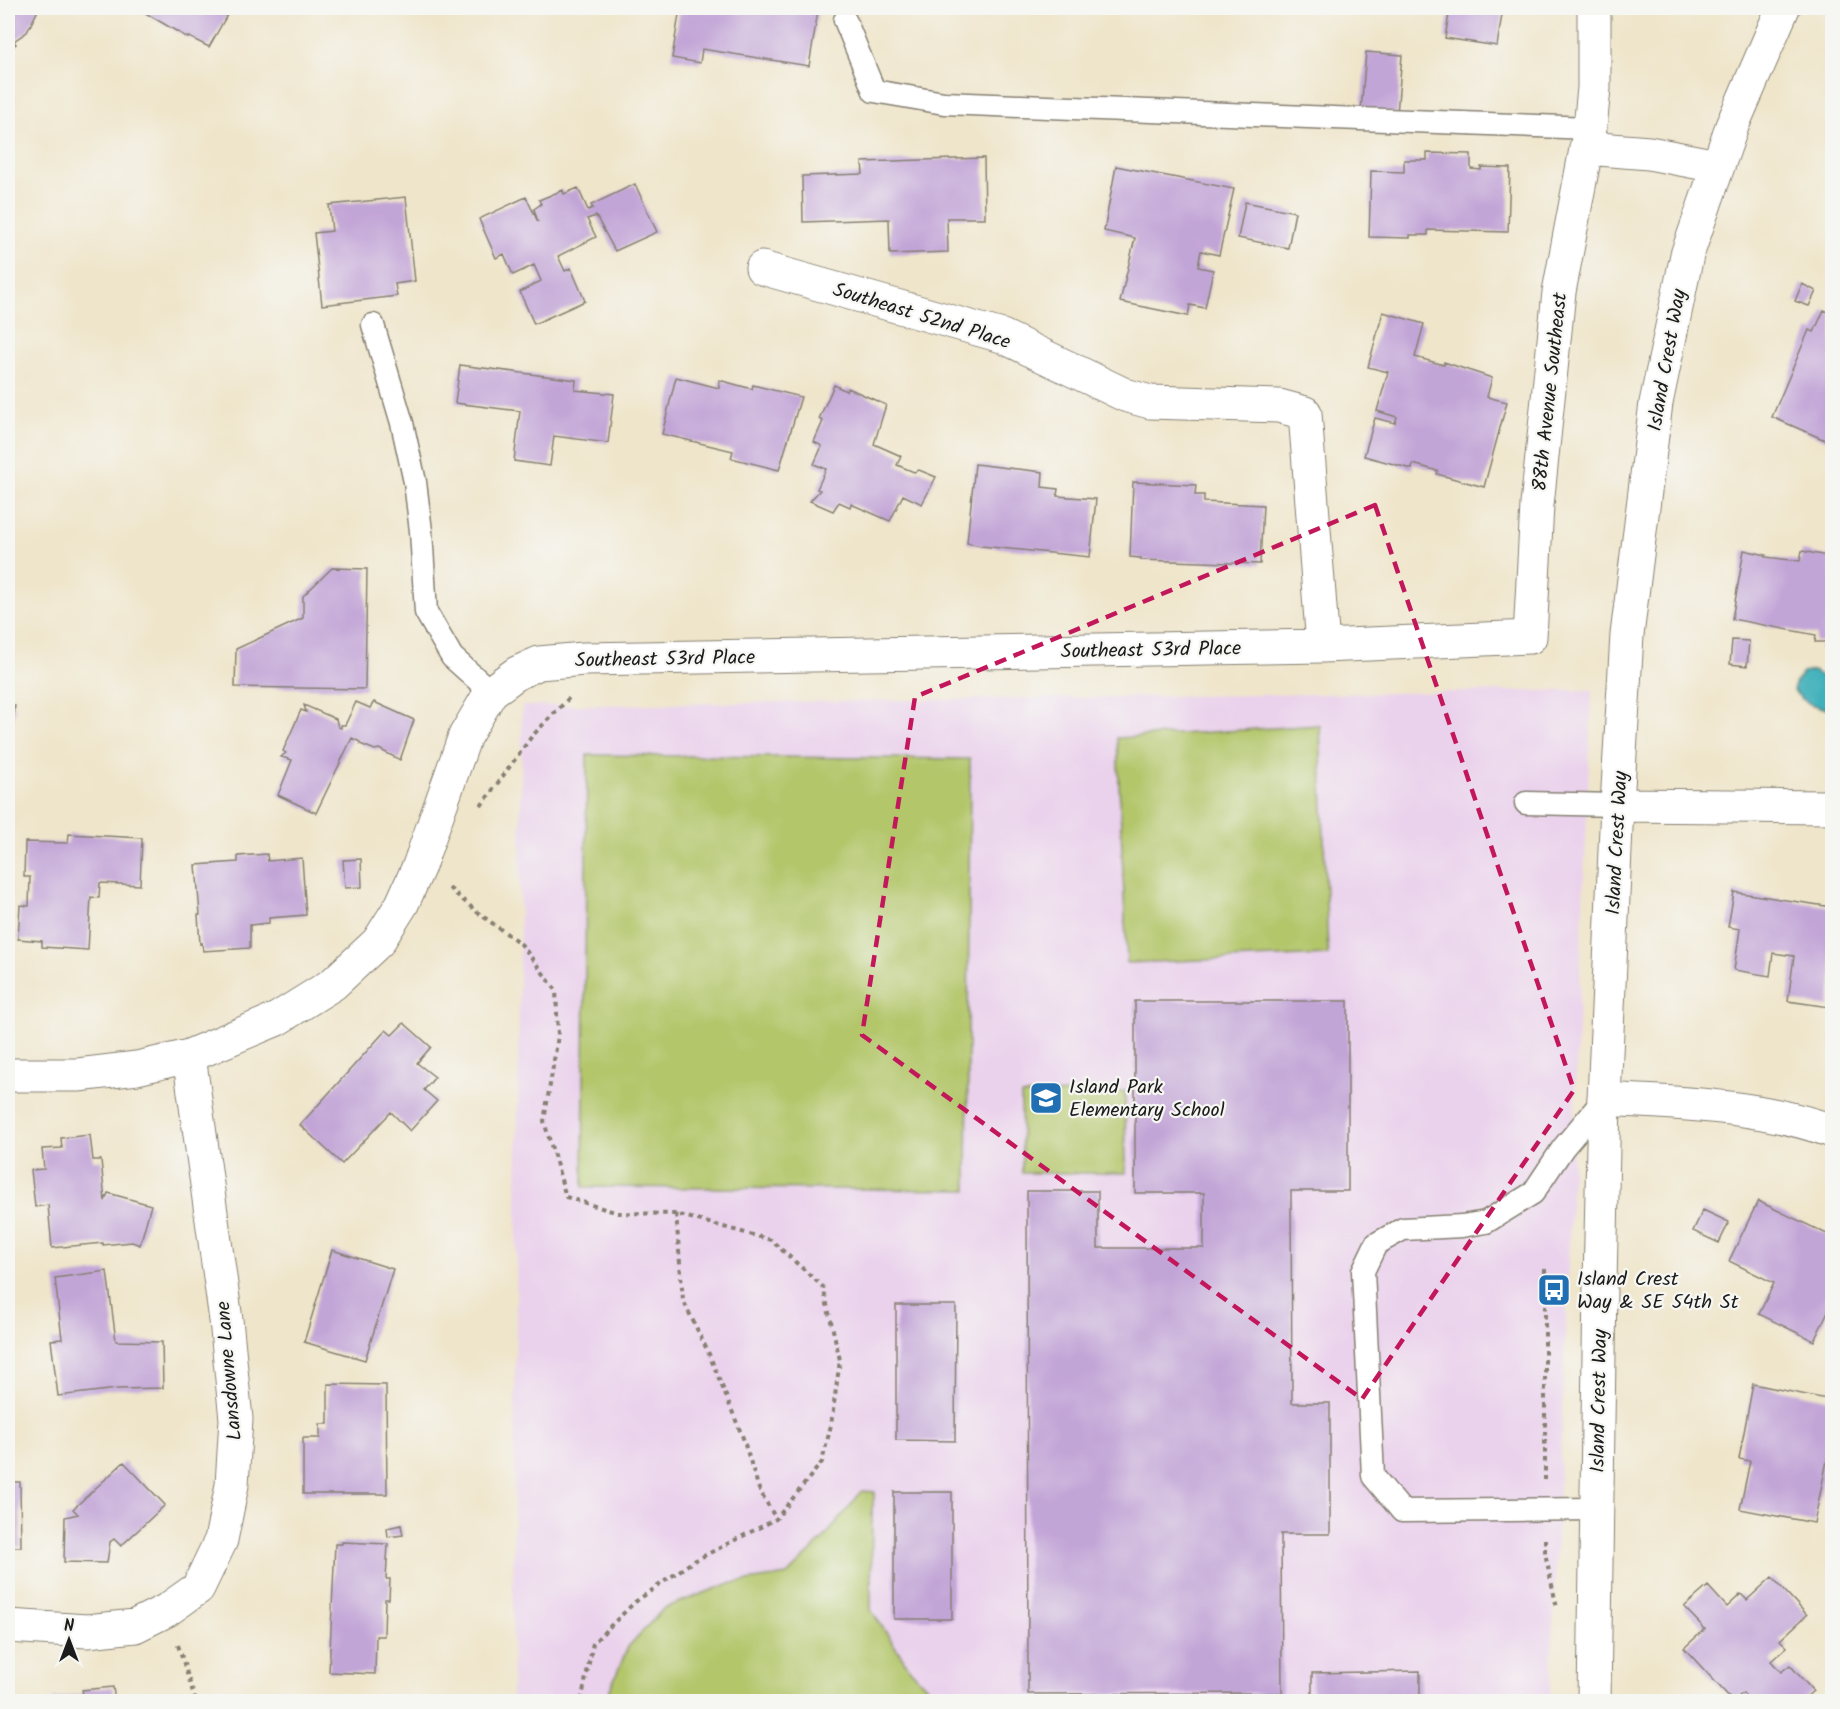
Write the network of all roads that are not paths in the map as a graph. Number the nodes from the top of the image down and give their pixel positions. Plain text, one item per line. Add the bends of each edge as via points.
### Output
1 (1594, 8) edge
2 (1783, 8) edge
3 (845, 20) dead end
4 (1588, 138) junction
5 (1717, 166) junction
6 (762, 268) dead end
7 (374, 326) dead end
8 (1530, 637) joint
9 (1323, 646) junction
10 (491, 692) junction
11 (1526, 803) dead end
12 (1617, 805) junction
13 (1833, 807) edge
14 (189, 1056) junction
15 (8, 1075) edge
16 (1604, 1099) junction
17 (1833, 1131) edge
18 (1596, 1509) junction
19 (8, 1626) edge
20 (1594, 1701) edge

1 - 4 street, 88th Avenue Southeast via 1594,88
2 - 5 street, Island Crest Way
3 - 4 lane via 874,91 944,103
4 - 5 street
4 - 8 street, 88th Avenue Southeast via 1559,292 1537,505
5 - 12 street, Island Crest Way via 1687,255 1656,403 1628,635
6 - 9 street, Southeast 52nd Place via 1002,336 1125,395 1150,402 1279,406 1305,413
7 - 10 lane via 415,482 426,612 452,657
8 - 9 street, Southeast 53rd Place
9 - 10 street, Southeast 53rd Place via 584,659 539,663
10 - 14 street, Southeast 53rd Place via 465,736 402,904 378,942 333,984 277,1019
11 - 12 lane
12 - 13 street
12 - 16 street, Island Crest Way
14 - 15 street, Southeast 53rd Place via 137,1068 78,1075
14 - 19 street, Lansdowne Lane via 236,1419 232,1485 221,1540 198,1588 135,1626 96,1630
16 - 17 street via 1722,1106
16 - 18 street, Island Crest Way
16 - 18 lane via 1563,1148 1533,1193 1486,1222 1403,1229 1376,1244 1363,1271 1373,1476 1402,1511
18 - 20 street, Island Crest Way

